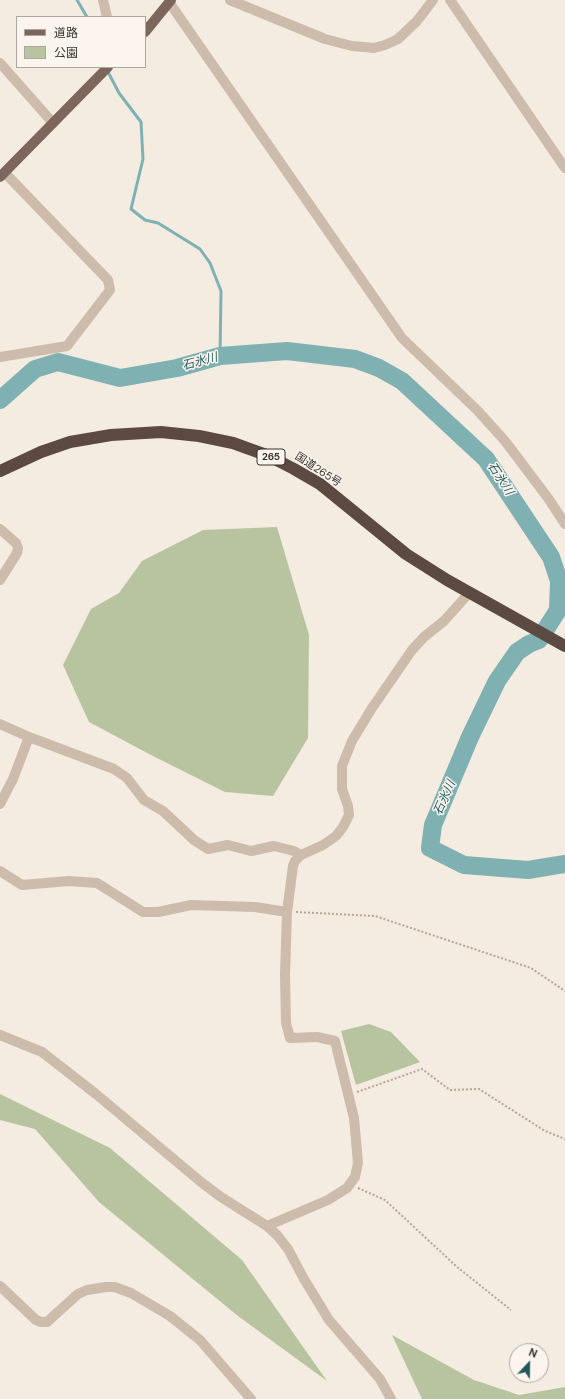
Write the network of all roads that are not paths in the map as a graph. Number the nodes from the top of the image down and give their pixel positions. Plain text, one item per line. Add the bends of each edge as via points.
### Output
1 (103, 0) edge
2 (230, 0) edge
3 (433, 0) edge
4 (450, 0) edge
5 (170, 1) edge
6 (107, 16) edge
7 (146, 31) edge
8 (0, 63) edge
9 (107, 68) edge
10 (53, 123) junction
11 (565, 168) edge
12 (2, 175) edge
13 (0, 357) edge
14 (0, 471) edge
15 (565, 524) edge
16 (0, 529) edge
17 (0, 580) edge
18 (470, 592) junction
19 (565, 646) edge
20 (0, 724) edge
21 (28, 737) junction
22 (0, 804) edge
23 (301, 855) junction
24 (0, 871) edge
25 (287, 912) junction
26 (0, 1035) edge
27 (267, 1226) junction
28 (0, 1286) edge
29 (251, 1399) edge
30 (392, 1399) edge

1 - 6 street
2 - 3 street via 325,39 352,46 374,48 398,39
4 - 11 street
5 - 7 main road
5 - 15 street via 402,338 478,411 505,441
8 - 10 street
9 - 10 main road
10 - 12 main road
12 - 13 street via 108,280 110,290 67,346
14 - 18 highway, 国道265号 / 265 via 70,442 111,435 161,432 233,443 269,456 320,484 406,554
16 - 17 street via 18,548
18 - 19 highway, 国道265号 / 265
18 - 23 street via 444,621 412,650 352,741 342,766 342,788 350,815 344,827 323,845
20 - 21 street
21 - 22 street via 13,779
21 - 23 street via 114,769 127,778 144,800 163,811 194,840 208,848 228,845 251,851 274,846
23 - 25 street via 293,866
24 - 25 street via 22,885 69,881 97,883 143,912 158,912 191,905 255,907
25 - 27 street via 286,1023 290,1038 317,1037 335,1041 354,1118 358,1163 355,1177 347,1188 328,1200
26 - 27 street via 42,1052 201,1182
27 - 30 street via 288,1249 329,1320 380,1379
28 - 29 street via 41,1322 47,1322 78,1294 87,1290 115,1287 131,1293 170,1316 194,1335

